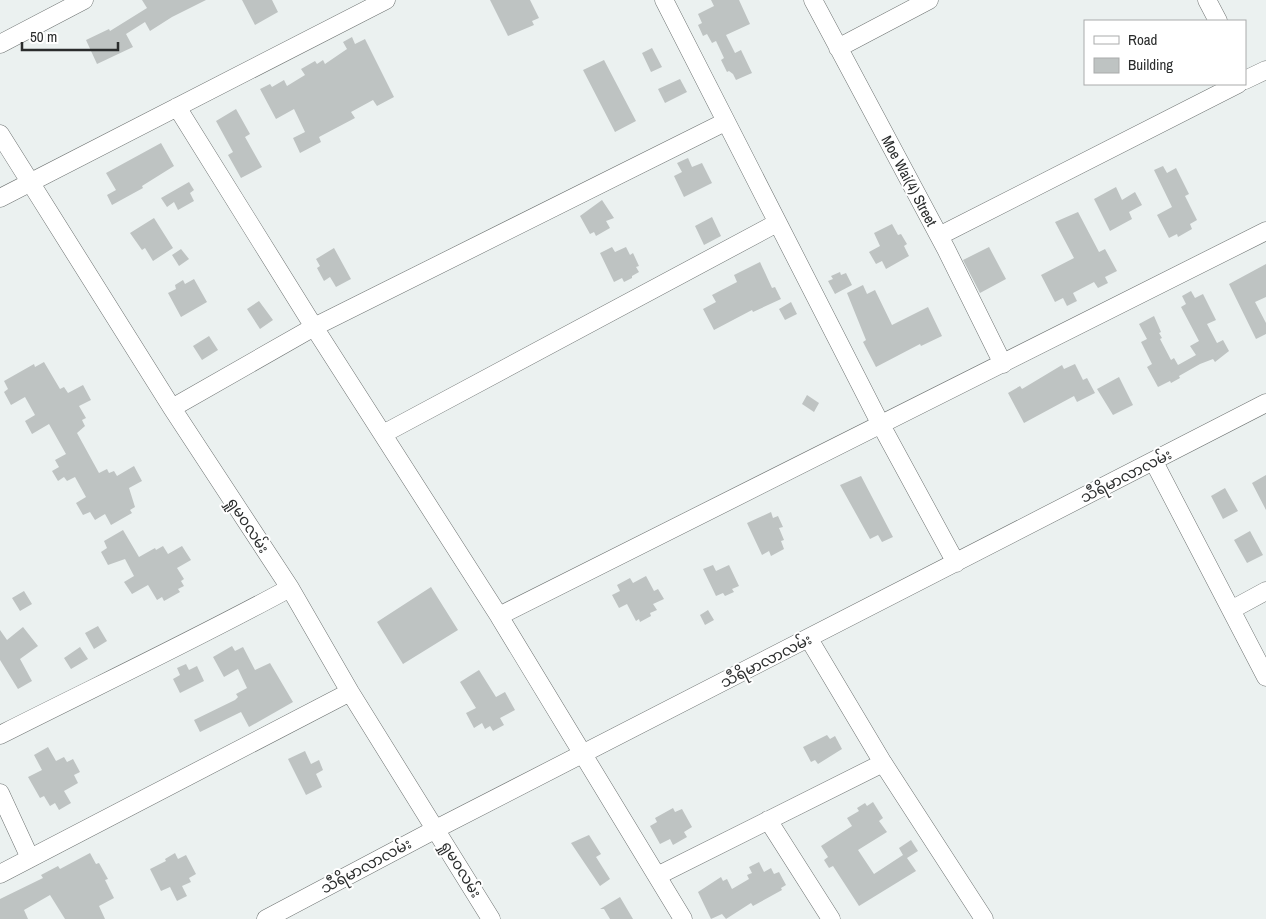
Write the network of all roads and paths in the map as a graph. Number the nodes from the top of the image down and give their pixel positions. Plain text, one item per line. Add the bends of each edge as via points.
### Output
1 (84, 0) edge
2 (386, 0) edge
3 (813, 0) edge
4 (929, 0) edge
5 (1207, 0) edge
6 (667, 1) edge
7 (1217, 20) edge
8 (0, 44) edge
9 (838, 48) junction
10 (1266, 70) edge
11 (1246, 77) edge
12 (1230, 85) edge
13 (177, 107) junction
14 (725, 122) junction
15 (0, 134) edge
16 (32, 182) junction
17 (0, 198) edge
18 (777, 222) junction
19 (1266, 231) edge
20 (939, 236) junction
21 (314, 327) junction
22 (1002, 364) junction
23 (1266, 403) edge
24 (172, 408) junction
25 (881, 425) junction
26 (382, 434) junction
27 (1154, 462) junction
28 (956, 563) junction
29 (290, 588) junction
30 (1266, 591) edge
31 (1231, 610) junction
32 (499, 616) junction
33 (809, 638) junction
34 (1266, 677) edge
35 (350, 692) junction
36 (0, 736) edge
37 (584, 754) junction
38 (883, 763) junction
39 (0, 793) edge
40 (768, 820) junction
41 (436, 829) junction
42 (30, 858) junction
43 (0, 874) edge
44 (657, 876) junction
45 (266, 919) edge
46 (491, 919) edge
47 (683, 919) edge
48 (831, 919) edge
49 (984, 919) edge

1 - 8 street
2 - 13 street
3 - 9 street, Moe Wai(4) Street
4 - 9 street
5 - 7 street
6 - 14 street
9 - 20 street, Moe Wai(4) Street
10 - 11 street
12 - 20 street
13 - 16 street
13 - 21 street
14 - 18 street
14 - 21 street
15 - 16 street, ရှုမဝလမ်း
16 - 17 street
16 - 24 street, ရှုမဝလမ်း
18 - 25 street
18 - 26 street
19 - 22 street
20 - 22 street, Moe Wai(4) Street
21 - 24 street
21 - 26 street
22 - 25 street
23 - 27 street, သီရိမာလာလမ်း
24 - 29 street, ရှုမဝလမ်း
25 - 28 street
25 - 32 street
26 - 32 street
27 - 28 street, သီရိမာလာလမ်း
27 - 31 street
28 - 33 street, သီရိမာလာလမ်း
29 - 35 street, ရှုမဝလမ်း
29 - 36 street
30 - 31 street
31 - 34 street
32 - 37 street
33 - 37 street, သီရိမာလာလမ်း
33 - 38 street
35 - 41 street, ရှုမဝလမ်း
35 - 42 street
37 - 41 street, သီရိမာလာလမ်း
37 - 44 street
38 - 40 street
38 - 49 street
39 - 42 street
40 - 44 street
40 - 48 street
41 - 45 street, သီရိမာလာလမ်း
41 - 46 street, ရှုမဝလမ်း
42 - 43 street
44 - 47 street

